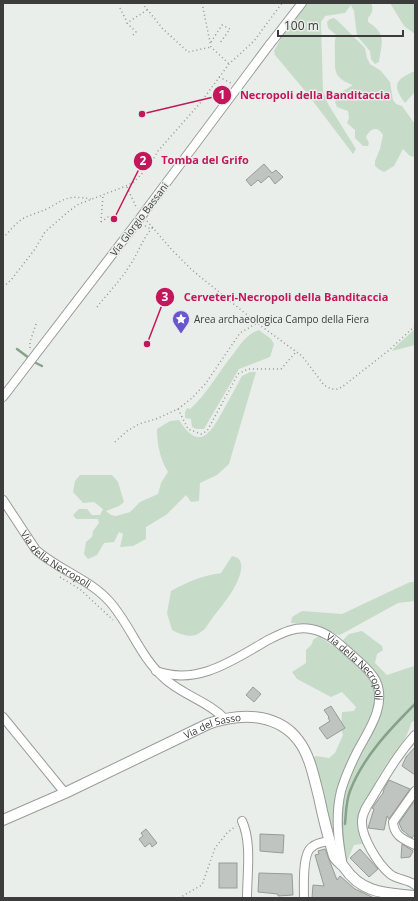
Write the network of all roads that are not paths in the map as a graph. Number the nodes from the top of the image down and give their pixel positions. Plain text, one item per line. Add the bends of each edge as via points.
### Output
1 (302, 3) edge
2 (3, 397) edge
3 (3, 500) edge
4 (156, 671) junction
5 (3, 717) edge
6 (225, 719) junction
7 (415, 735) edge
8 (415, 791) edge
9 (65, 793) junction
10 (3, 820) edge
11 (242, 821) road end
12 (329, 841) junction
13 (415, 845) edge
14 (343, 866) junction
15 (415, 885) edge
16 (383, 895) edge
17 (415, 896) edge
18 (247, 898) edge
19 (304, 898) edge

1 - 2 street, Via Giorgio Bassani
3 - 4 street, Via della Necropoli via 36,550 91,585 110,601
4 - 6 street, Via della Necropoli via 173,686 212,708
4 - 14 street, Via della Necropoli via 182,676 209,671 281,633 301,628 326,634 366,668 377,686 378,707 340,792 337,826
5 - 9 street
6 - 9 street, Via del Sasso via 203,726
6 - 12 street, Via del Sasso via 246,717 269,720 284,727 298,740 313,775
7 - 15 street via 389,768 364,811 362,825 365,839 385,869 392,876
8 - 13 street via 393,822 396,834
9 - 10 street, Via del Sasso
11 - 18 street via 248,841
12 - 14 street, Via del Sasso via 335,858
12 - 19 street via 313,846 307,852
14 - 16 street, Via della Necropoli via 358,884
16 - 17 street, Via della Necropoli

